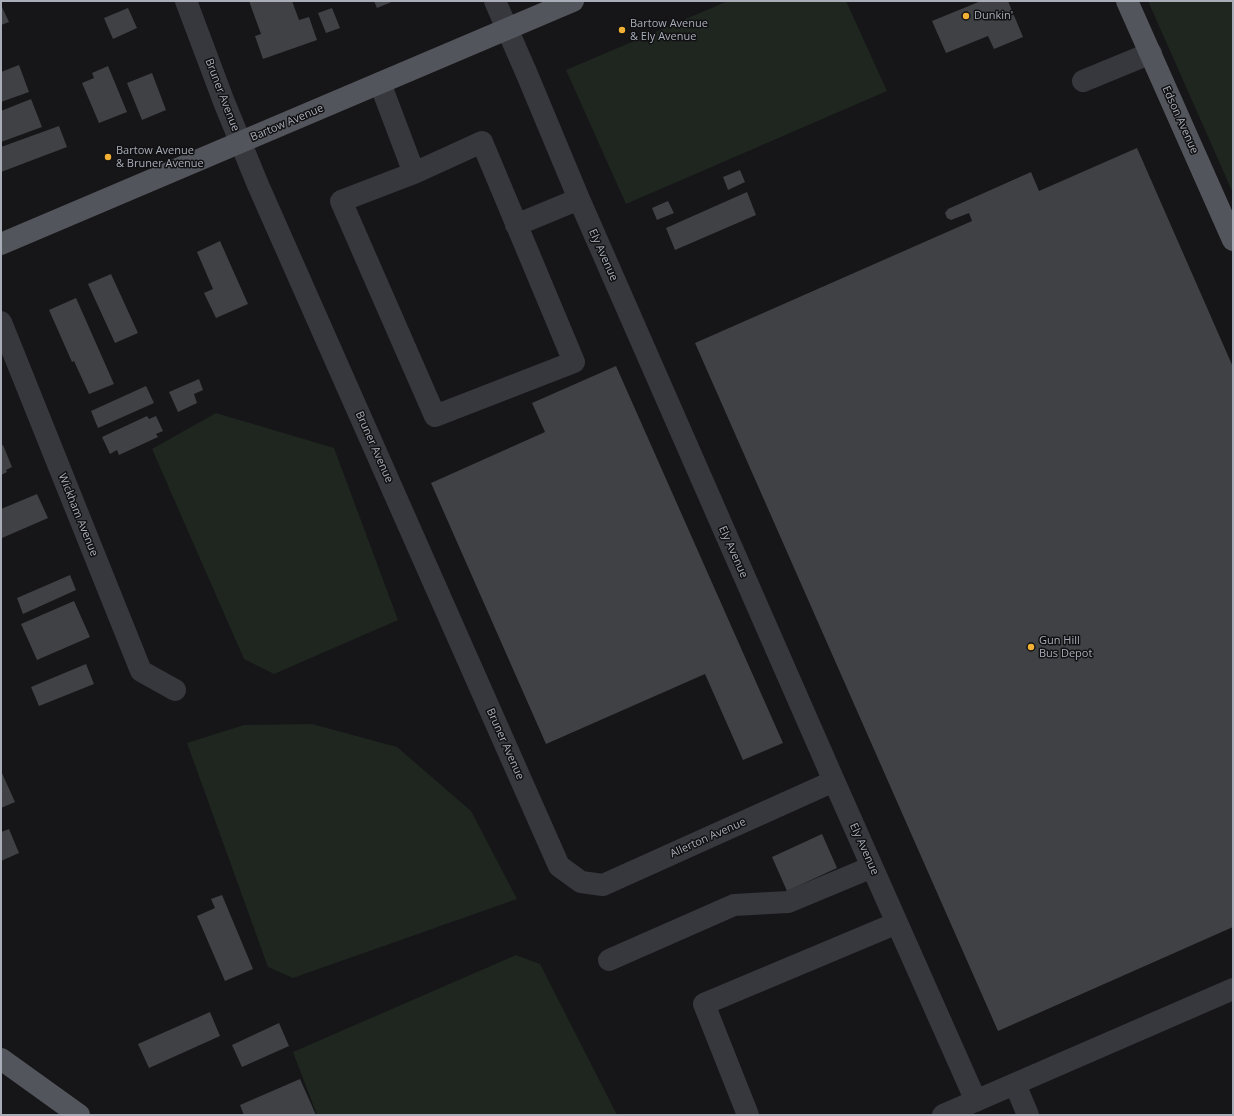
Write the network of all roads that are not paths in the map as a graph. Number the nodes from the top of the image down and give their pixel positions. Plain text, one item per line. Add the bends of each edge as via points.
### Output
1 (186, 1) edge
2 (495, 1) edge
3 (573, 1) edge
4 (1127, 1) edge
5 (508, 29) junction
6 (1151, 54) junction
7 (1083, 81) dead end
8 (380, 83) junction
9 (240, 143) junction
10 (414, 173) junction
11 (579, 199) junction
12 (516, 225) junction
13 (1233, 240) edge
14 (1, 244) edge
15 (1, 322) edge
16 (175, 690) dead end
17 (834, 781) junction
18 (872, 867) junction
19 (581, 882) joint
20 (897, 923) junction
21 (609, 960) dead end
22 (1233, 989) edge
23 (1, 1059) edge
24 (1015, 1084) junction
25 (976, 1101) junction
26 (70, 1113) edge
27 (748, 1115) edge
28 (943, 1115) edge
29 (1028, 1115) edge

1 - 9 street, Bruner Avenue
2 - 5 street, Ely Avenue
3 - 5 main road, Bartow Avenue
4 - 6 main road, Edson Avenue
5 - 8 main road, Bartow Avenue
5 - 11 street, Ely Avenue
6 - 7 street
6 - 13 main road, Edson Avenue
8 - 9 main road, Bartow Avenue
8 - 10 street
9 - 14 main road, Bartow Avenue
9 - 19 street, Bruner Avenue via 559,866
10 - 12 street via 482,142
10 - 12 street via 341,201 435,416 574,362
11 - 12 street
11 - 17 street, Ely Avenue
15 - 16 street, Wickham Avenue via 141,672
17 - 18 street, Ely Avenue
17 - 19 street, Allerton Avenue via 603,885
18 - 20 street, Ely Avenue
18 - 21 street via 788,902 734,905
20 - 25 street, Ely Avenue
20 - 27 street via 704,1004
22 - 24 street
23 - 26 main road
24 - 25 street
24 - 29 street
25 - 28 street

